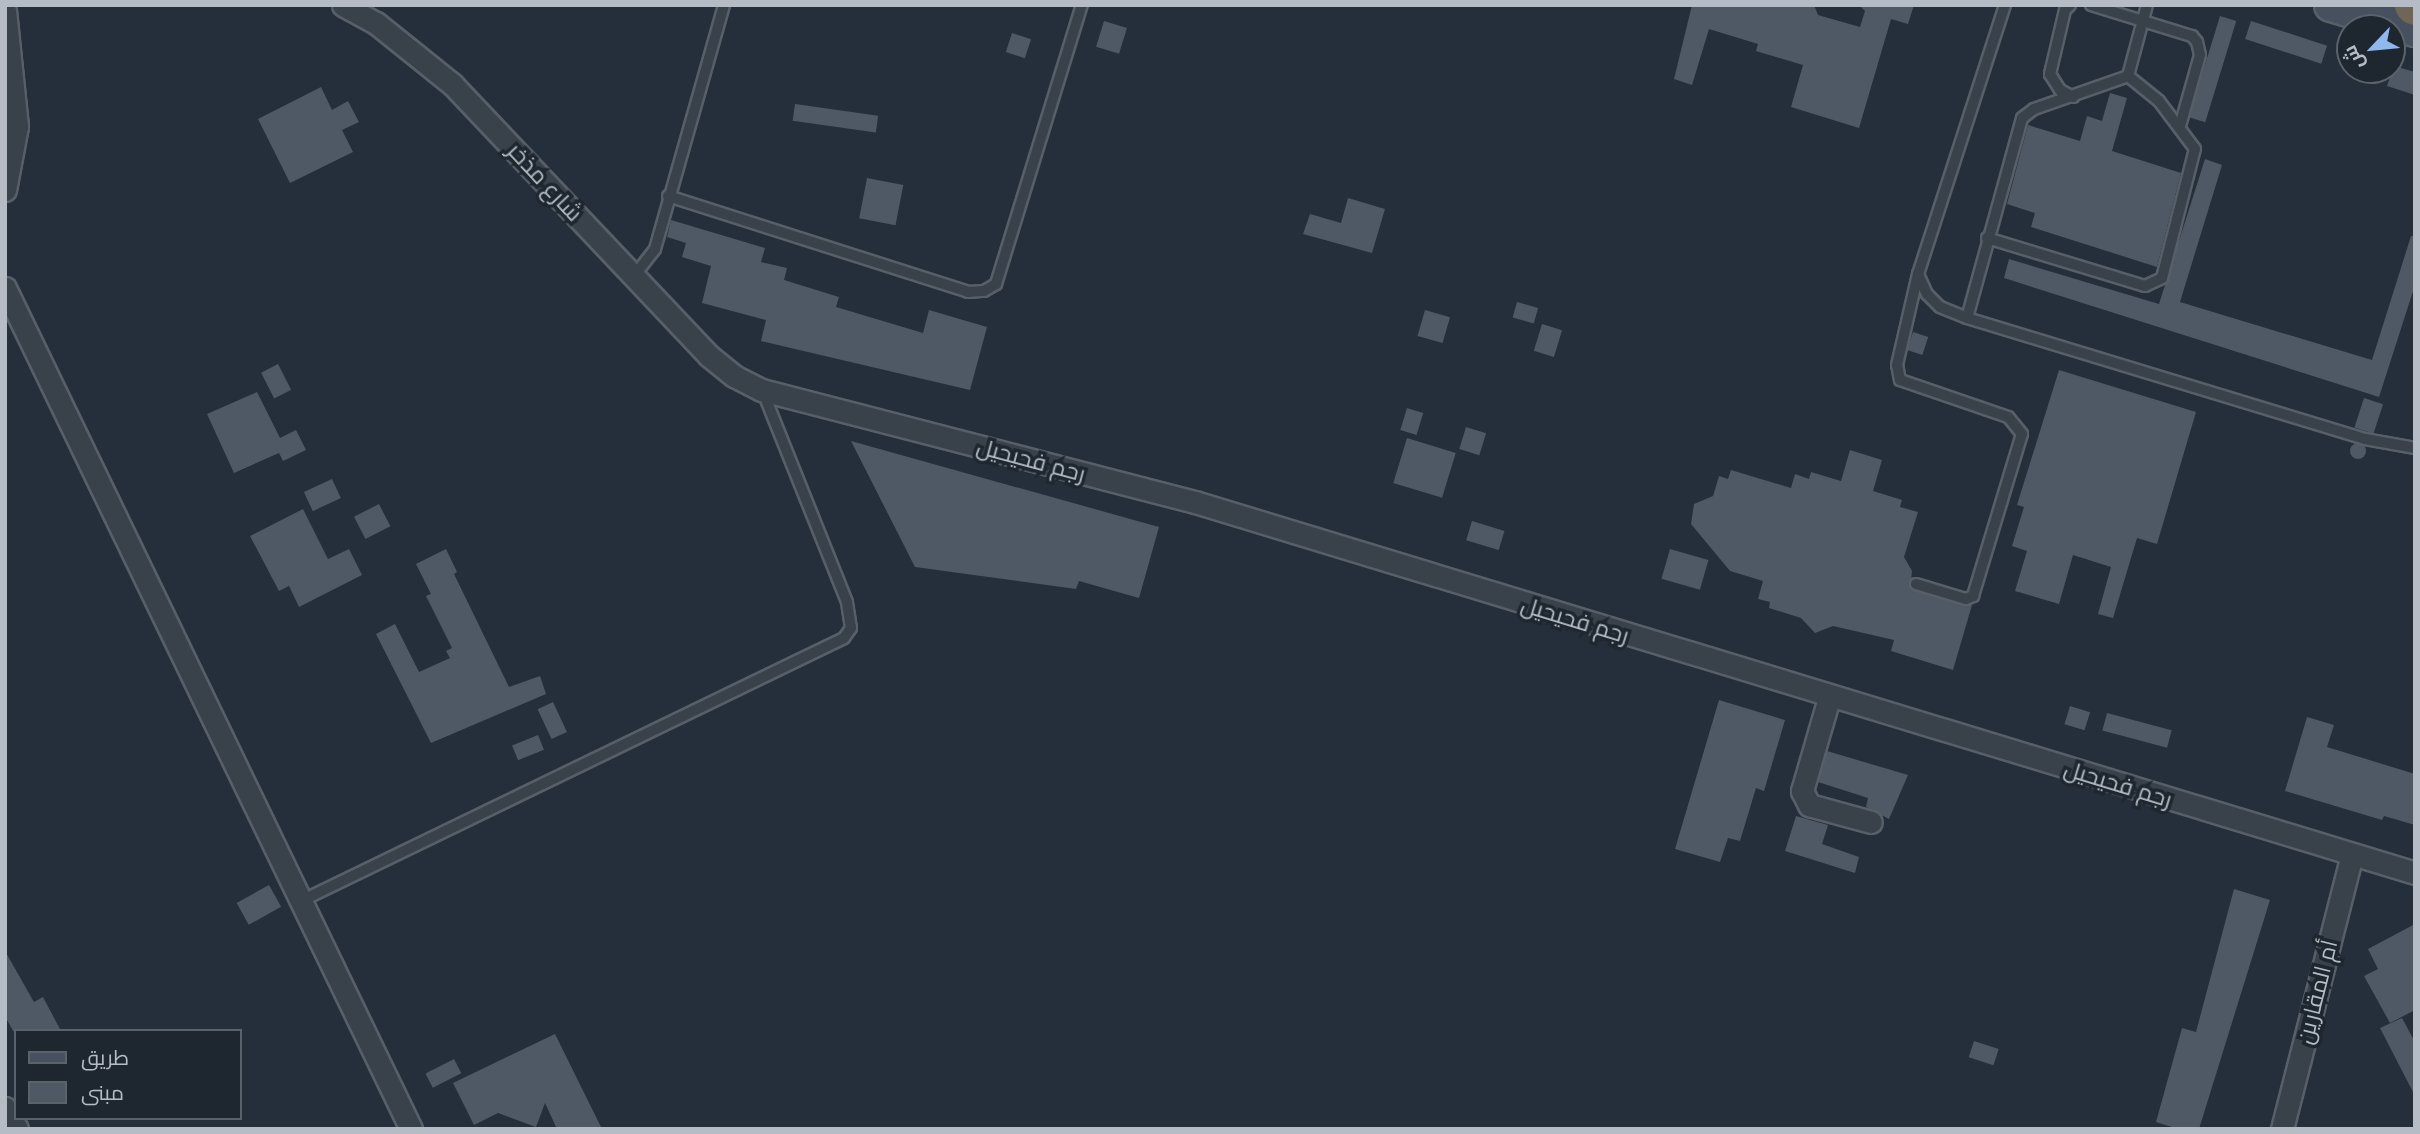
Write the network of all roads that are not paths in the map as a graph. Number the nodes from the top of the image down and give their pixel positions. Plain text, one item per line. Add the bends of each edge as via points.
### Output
1 (343, 5) edge
2 (724, 5) edge
3 (1082, 5) edge
4 (2005, 5) edge
5 (2070, 5) edge
6 (2091, 5) edge
7 (2147, 5) edge
8 (2331, 5) edge
9 (5, 10) edge
10 (2143, 20) junction
11 (2415, 30) edge
12 (2128, 76) junction
13 (2073, 97) junction
14 (2180, 126) junction
15 (5, 190) edge
16 (668, 196) junction
17 (1987, 238) junction
18 (1918, 274) junction
19 (634, 276) junction
20 (5, 288) edge
21 (1967, 318) junction
22 (734, 376) joint
23 (762, 390) junction
24 (2415, 448) edge
25 (1916, 584) dead end
26 (1829, 698) junction
27 (1871, 822) dead end
28 (2352, 855) junction
29 (2415, 873) edge
30 (301, 901) junction
31 (5, 1108) edge
32 (17, 1129) edge
33 (411, 1129) edge
34 (2282, 1129) edge

1 - 19 street, شارع مذخر via 376,23 453,85
2 - 16 lane
3 - 16 lane via 996,284 984,291 968,292
4 - 18 lane
5 - 13 lane via 2050,74 2060,90
6 - 10 lane
7 - 10 lane
8 - 11 main road
9 - 15 street via 17,126
10 - 12 lane
10 - 14 lane via 2192,36 2197,42 2200,55
12 - 13 lane
12 - 14 lane
13 - 17 lane via 2034,109 2022,118
14 - 17 lane via 2195,149 2162,278 2155,284 2145,286
16 - 19 lane via 655,249
17 - 21 lane
18 - 21 lane via 1927,294 1940,307
18 - 25 lane via 1897,365 1900,380 2008,417 2022,434 1973,596 1965,599
19 - 22 street, شارع مذخر
20 - 30 street
21 - 24 lane via 2365,439
22 - 23 street, رجم فحيحيل
23 - 26 street, رجم فحيحيل via 1195,502
23 - 30 lane via 847,602 851,628 844,638
26 - 27 street via 1802,791 1809,805
26 - 28 street, رجم فحيحيل
28 - 29 street, رجم فحيحيل
28 - 34 street, أم المقارين
30 - 33 street
31 - 32 street

